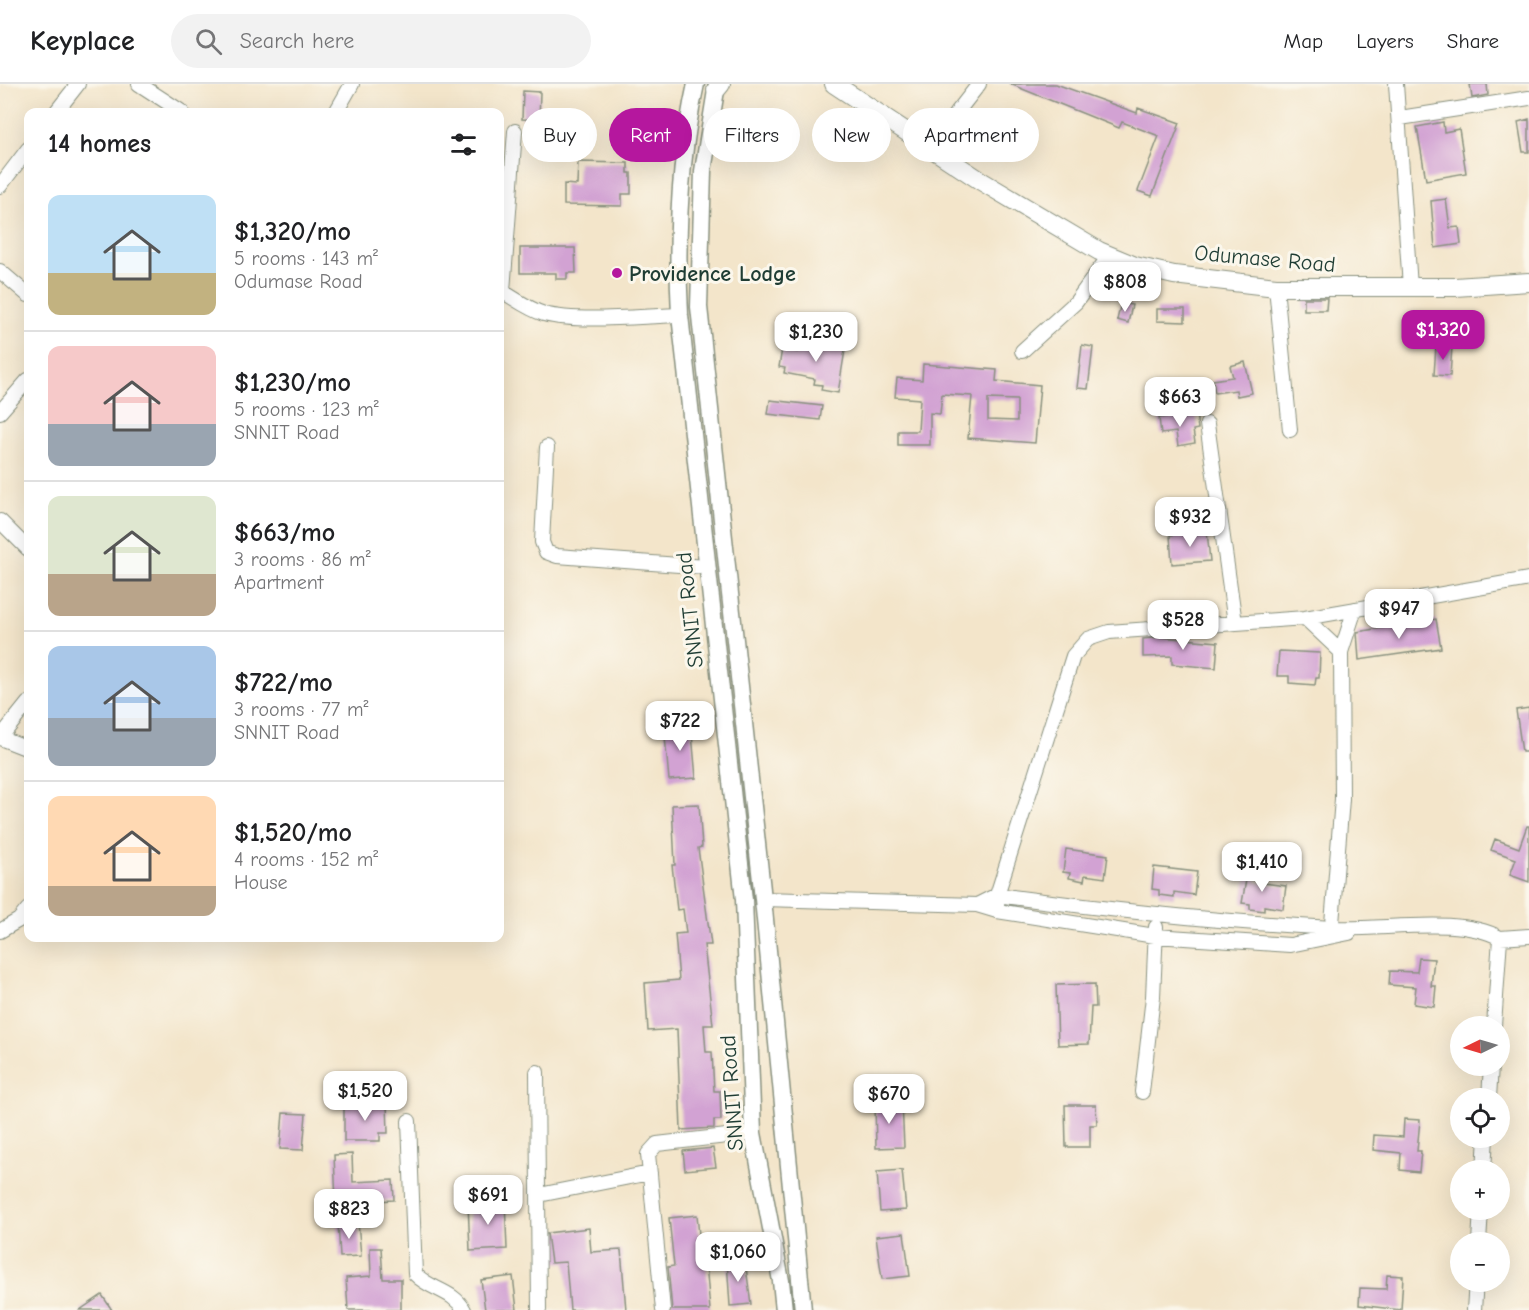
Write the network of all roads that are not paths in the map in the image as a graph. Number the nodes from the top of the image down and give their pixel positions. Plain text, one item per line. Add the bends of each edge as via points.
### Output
1 (78, 84) edge
2 (139, 84) edge
3 (352, 84) edge
4 (696, 84) edge
5 (834, 84) edge
6 (979, 84) edge
7 (1396, 84) edge
8 (718, 86) edge
9 (1529, 98) edge
10 (59, 108) edge
11 (176, 108) edge
12 (338, 108) edge
13 (960, 108) edge
14 (1400, 118) junction
15 (903, 129) edge
16 (515, 131) dead end
17 (24, 154) edge
18 (952, 162) edge
19 (0, 186) edge
20 (1109, 256) junction
21 (504, 257) edge
22 (0, 271) edge
23 (1529, 282) edge
24 (1276, 287) junction
25 (1410, 287) junction
26 (24, 292) edge
27 (504, 293) edge
28 (680, 315) junction
29 (1022, 351) dead end
30 (24, 385) edge
31 (0, 412) edge
32 (1207, 424) dead end
33 (1290, 430) dead end
34 (547, 447) dead end
35 (0, 521) edge
36 (24, 545) edge
37 (706, 567) junction
38 (1529, 579) edge
39 (1355, 609) junction
40 (1305, 618) junction
41 (1235, 623) junction
42 (735, 634) junction
43 (714, 636) junction
44 (1341, 652) junction
45 (739, 670) junction
46 (718, 672) junction
47 (24, 708) edge
48 (0, 738) edge
49 (24, 747) edge
50 (997, 895) junction
51 (763, 899) junction
52 (977, 905) junction
53 (997, 911) junction
54 (24, 914) edge
55 (1156, 916) junction
56 (0, 931) edge
57 (1332, 933) junction
58 (1155, 936) junction
59 (1529, 936) edge
60 (1500, 938) junction
61 (1495, 1016) edge
62 (537, 1072) dead end
63 (1142, 1092) dead end
64 (409, 1121) dead end
65 (753, 1133) junction
66 (650, 1173) junction
67 (539, 1195) junction
68 (800, 1279) junction
69 (781, 1281) junction
70 (1475, 1292) edge
71 (464, 1310) edge
72 (539, 1310) edge
73 (663, 1310) edge
74 (794, 1310) edge
75 (1474, 1310) edge

1 - 10 street
2 - 11 street
3 - 12 street
4 - 28 street, SNNIT Road via 682,168
5 - 15 main road, Odumase Road
6 - 13 street
7 - 14 street
8 - 42 street, SNNIT Road via 703,171 699,307
9 - 14 street
14 - 25 street
16 - 21 street
17 - 19 street
18 - 20 main road, Odumase Road
20 - 24 main road, Odumase Road via 1174,275
20 - 29 street via 1076,302
22 - 26 street
23 - 25 main road, Odumase Road
24 - 25 main road, Odumase Road
24 - 33 street
27 - 28 street via 544,314 568,318
28 - 37 street, SNNIT Road
30 - 31 street
32 - 41 street
34 - 37 street via 542,542 546,552 556,556
35 - 36 street
37 - 43 street, SNNIT Road
38 - 39 street
39 - 40 street
39 - 44 street
40 - 41 street
40 - 44 street
41 - 50 street via 1109,632 1088,639 1073,656
42 - 43 street
42 - 45 street, SNNIT Road
43 - 46 street, SNNIT Road
44 - 57 street via 1342,800
45 - 46 street
45 - 51 street, SNNIT Road
46 - 65 street, SNNIT Road via 744,900
47 - 48 street
48 - 49 street
50 - 52 street
50 - 53 street
50 - 55 street
51 - 52 street
51 - 68 street, SNNIT Road
52 - 53 street
53 - 58 street
54 - 56 street
55 - 57 street
55 - 58 street
57 - 58 street via 1290,945
57 - 60 street via 1461,926 1485,929
58 - 63 street via 1153,997
59 - 60 street
60 - 61 street
62 - 67 street
64 - 71 street via 415,1274 454,1296
65 - 66 street via 657,1144 648,1154
65 - 69 street, SNNIT Road
66 - 67 street
66 - 73 street
67 - 72 street
68 - 69 street
68 - 74 street, SNNIT Road
69 - 74 street, SNNIT Road
70 - 75 street

